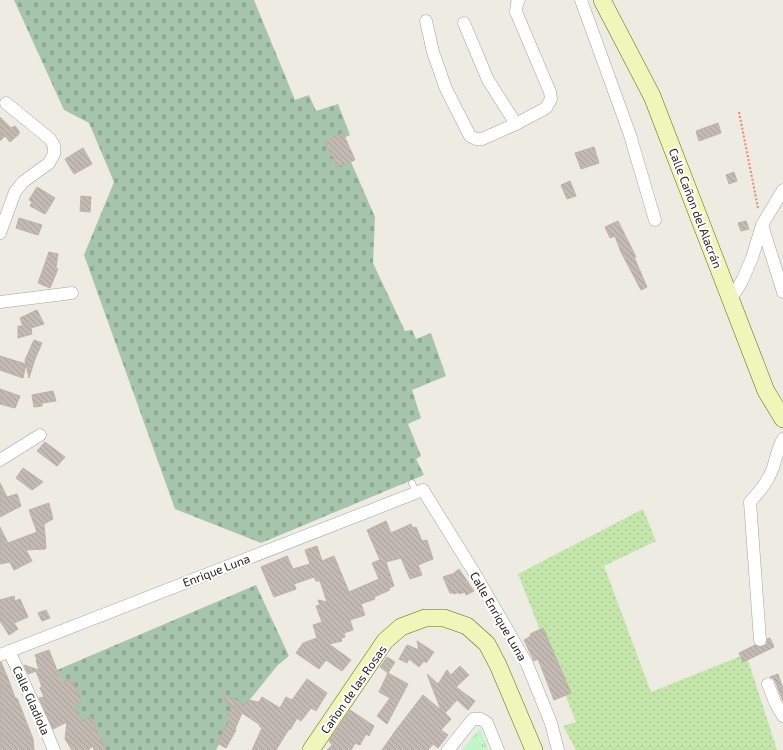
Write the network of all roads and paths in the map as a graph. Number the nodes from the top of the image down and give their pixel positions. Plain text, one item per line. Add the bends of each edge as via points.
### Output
1 (518, 0) edge
2 (581, 0) edge
3 (602, 0) edge
4 (426, 21) dead end
5 (464, 23) dead end
6 (6, 103) dead end
7 (738, 112) dead end
8 (516, 124) junction
9 (783, 190) edge
10 (655, 220) dead end
11 (762, 225) junction
12 (0, 233) edge
13 (783, 292) edge
14 (72, 293) dead end
15 (731, 299) junction
16 (0, 302) edge
17 (783, 419) edge
18 (40, 435) dead end
19 (783, 439) edge
20 (776, 457) junction
21 (0, 460) edge
22 (783, 472) edge
23 (417, 488) joint
24 (760, 640) dead end
25 (5, 653) edge
26 (768, 684) dead end
27 (783, 716) edge
28 (54, 750) edge
29 (311, 750) edge
30 (448, 750) edge
31 (498, 750) edge
32 (534, 750) edge
33 (558, 750) edge

1 - 8 street via 516,12 551,99 546,108
2 - 10 street via 630,135
3 - 15 main road, Calle Cañon del Alacrán via 652,96
4 - 8 street via 446,90 470,136 482,139
5 - 8 street via 488,80
6 - 12 street via 50,139 54,146 54,154 48,163 23,182 15,192
7 - 11 path
9 - 11 street
11 - 13 street
11 - 15 street via 752,258
14 - 16 street
15 - 17 main road, Calle Cañon del Alacrán via 766,391
18 - 21 street
19 - 20 street
20 - 22 street
20 - 24 street via 763,487 750,502
23 - 25 street, Enrique Luna
23 - 33 street, Calle Enrique Luna via 475,574 527,664 551,723
25 - 28 street, Calle Gladiola
26 - 27 street
29 - 32 main road, Cañon de las Rosas via 385,641 401,627 425,618 444,618 467,626 486,644 498,665
30 - 31 street via 473,719 481,719 487,723

